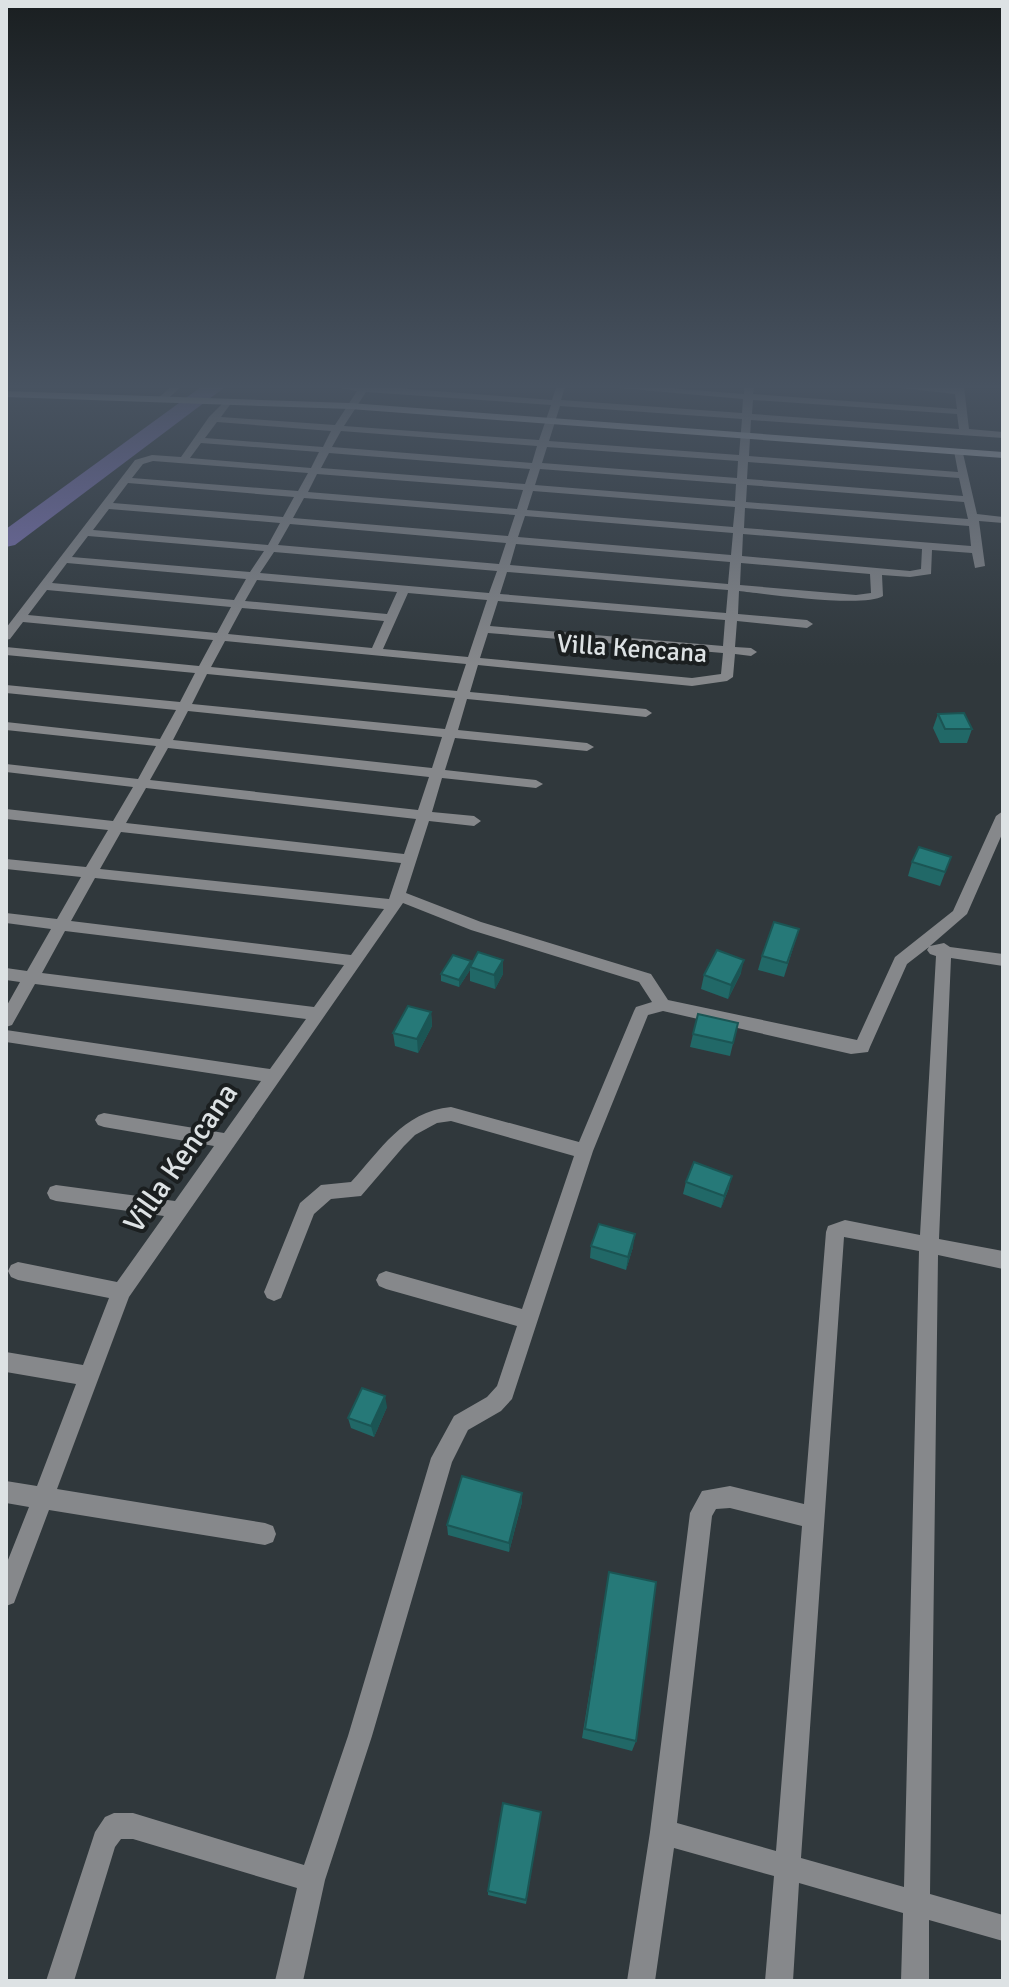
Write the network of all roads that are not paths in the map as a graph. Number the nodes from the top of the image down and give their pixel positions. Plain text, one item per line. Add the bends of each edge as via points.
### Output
1 (125, 480) joint
2 (308, 480) edge
3 (417, 480) edge
4 (530, 480) edge
5 (740, 480) edge
6 (744, 480) junction
7 (964, 480) edge
8 (528, 489) junction
9 (300, 495) junction
10 (967, 499) junction
11 (104, 505) junction
12 (741, 506) junction
13 (519, 514) junction
14 (973, 520) junction
15 (1003, 520) edge
16 (286, 521) junction
17 (739, 531) junction
18 (83, 532) junction
19 (511, 540) junction
20 (927, 546) junction
21 (272, 547) junction
22 (978, 550) junction
23 (738, 559) junction
24 (66, 560) junction
25 (503, 566) junction
26 (979, 566) dead end
27 (876, 571) junction
28 (253, 576) junction
29 (45, 586) junction
30 (736, 586) junction
31 (404, 588) junction
32 (495, 597) junction
33 (238, 604) junction
34 (732, 616) junction
35 (19, 618) junction
36 (390, 618) junction
37 (807, 624) dead end
38 (484, 629) junction
39 (6, 636) edge
40 (221, 636) junction
41 (731, 648) junction
42 (377, 650) junction
43 (6, 651) edge
44 (751, 652) dead end
45 (472, 660) junction
46 (202, 670) junction
47 (6, 689) edge
48 (463, 695) junction
49 (184, 706) junction
50 (646, 713) dead end
51 (6, 726) edge
52 (450, 733) junction
53 (164, 744) junction
54 (587, 747) dead end
55 (6, 768) edge
56 (437, 773) junction
57 (536, 784) dead end
58 (141, 785) junction
59 (6, 814) edge
60 (423, 815) junction
61 (1003, 816) edge
62 (474, 821) dead end
63 (118, 826) junction
64 (409, 859) junction
65 (6, 864) edge
66 (90, 874) junction
67 (396, 900) junction
68 (6, 918) edge
69 (60, 926) junction
70 (944, 949) junction
71 (913, 952) junction
72 (1003, 960) edge
73 (355, 961) junction
74 (6, 974) edge
75 (31, 977) junction
76 (663, 1005) junction
77 (317, 1014) junction
78 (6, 1021) edge
79 (6, 1036) edge
80 (273, 1076) junction
81 (104, 1120) dead end
82 (227, 1141) junction
83 (584, 1151) junction
84 (56, 1193) dead end
85 (180, 1210) junction
86 (929, 1245) junction
87 (1003, 1260) edge
88 (18, 1271) dead end
89 (386, 1280) dead end
90 (121, 1292) junction
91 (274, 1292) dead end
92 (529, 1320) junction
93 (6, 1362) edge
94 (89, 1376) junction
95 (6, 1492) edge
96 (44, 1498) junction
97 (814, 1518) junction
98 (265, 1534) dead end
99 (8, 1584) edge
100 (663, 1832) junction
101 (788, 1867) junction
102 (312, 1880) junction
103 (917, 1903) junction
104 (1003, 1928) edge
105 (60, 1981) edge
106 (289, 1981) edge
107 (641, 1981) edge
108 (779, 1981) edge
109 (915, 1981) edge

1 - 9 street
1 - 11 street
2 - 9 street
3 - 8 street
4 - 8 street, Villa Kencana
5 - 6 street
6 - 10 street
6 - 12 street, Villa Kencana
7 - 10 street
8 - 12 street
8 - 13 street, Villa Kencana
9 - 13 street
9 - 16 street
10 - 14 street
11 - 16 street
11 - 18 street
12 - 14 street
12 - 17 street, Villa Kencana
13 - 17 street
13 - 19 street, Villa Kencana
14 - 15 street
14 - 22 street
16 - 19 street
16 - 21 street
17 - 20 street
17 - 23 street, Villa Kencana
18 - 21 street
18 - 24 street
19 - 23 street
19 - 25 street, Villa Kencana
20 - 22 street
20 - 27 street via 924,573
21 - 25 street
21 - 28 street
22 - 26 street
23 - 27 street
23 - 30 street, Villa Kencana
24 - 28 street, Villa Kencana
24 - 29 street
25 - 30 street
25 - 32 street, Villa Kencana
27 - 30 street via 879,593 870,599
28 - 31 street, Villa Kencana
28 - 33 street
29 - 33 street
29 - 35 street
30 - 34 street, Villa Kencana
31 - 32 street, Villa Kencana
31 - 36 street
32 - 34 street, Villa Kencana
32 - 38 street, Villa Kencana
33 - 36 street
33 - 40 street
34 - 37 street, Villa Kencana
34 - 41 street, Villa Kencana
35 - 39 street
35 - 40 street, Villa Kencana
36 - 42 street
38 - 41 street
38 - 45 street, Villa Kencana
40 - 42 street, Villa Kencana
40 - 46 street
41 - 44 street
41 - 45 street, Villa Kencana via 727,677 701,682
42 - 45 street, Villa Kencana
43 - 46 street, Villa Kencana
45 - 48 street, Villa Kencana
46 - 48 street, Villa Kencana
46 - 49 street
47 - 49 street
48 - 50 street, Villa Kencana
48 - 52 street, Villa Kencana
49 - 52 street
49 - 53 street
51 - 53 street
52 - 54 street
52 - 56 street, Villa Kencana
53 - 56 street
53 - 58 street
55 - 58 street
56 - 57 street
56 - 60 street, Villa Kencana
58 - 60 street
58 - 63 street
59 - 63 street
60 - 62 street
60 - 64 street, Villa Kencana
61 - 71 street via 959,914
63 - 64 street
63 - 66 street
64 - 67 street, Villa Kencana
65 - 66 street
66 - 67 street
66 - 69 street
67 - 73 street, Villa Kencana
67 - 76 street via 645,978
68 - 69 street
69 - 73 street
69 - 75 street
70 - 71 street
70 - 72 street
70 - 86 street
71 - 76 street via 892,975 862,1047
73 - 77 street, Villa Kencana
74 - 75 street
75 - 77 street
75 - 78 street
76 - 83 street via 642,1011
77 - 80 street, Villa Kencana
79 - 80 street
80 - 82 street, Villa Kencana
81 - 82 street
82 - 85 street, Villa Kencana
83 - 91 street via 451,1114 428,1116 355,1190 327,1191 307,1209
83 - 92 street
84 - 85 street
85 - 90 street, Villa Kencana
86 - 87 street
86 - 97 street via 845,1228 835,1232
86 - 103 street
88 - 90 street
89 - 92 street
90 - 94 street, Villa Kencana
92 - 102 street via 501,1398 461,1423 442,1458
93 - 94 street
94 - 96 street, Villa Kencana
95 - 96 street
96 - 98 street
96 - 99 street, Villa Kencana
97 - 100 street via 730,1497 710,1499 701,1513
97 - 101 street
100 - 101 street
100 - 107 street
101 - 103 street
101 - 108 street
102 - 105 street via 133,1826 114,1826 104,1841
102 - 106 street
103 - 104 street
103 - 109 street

